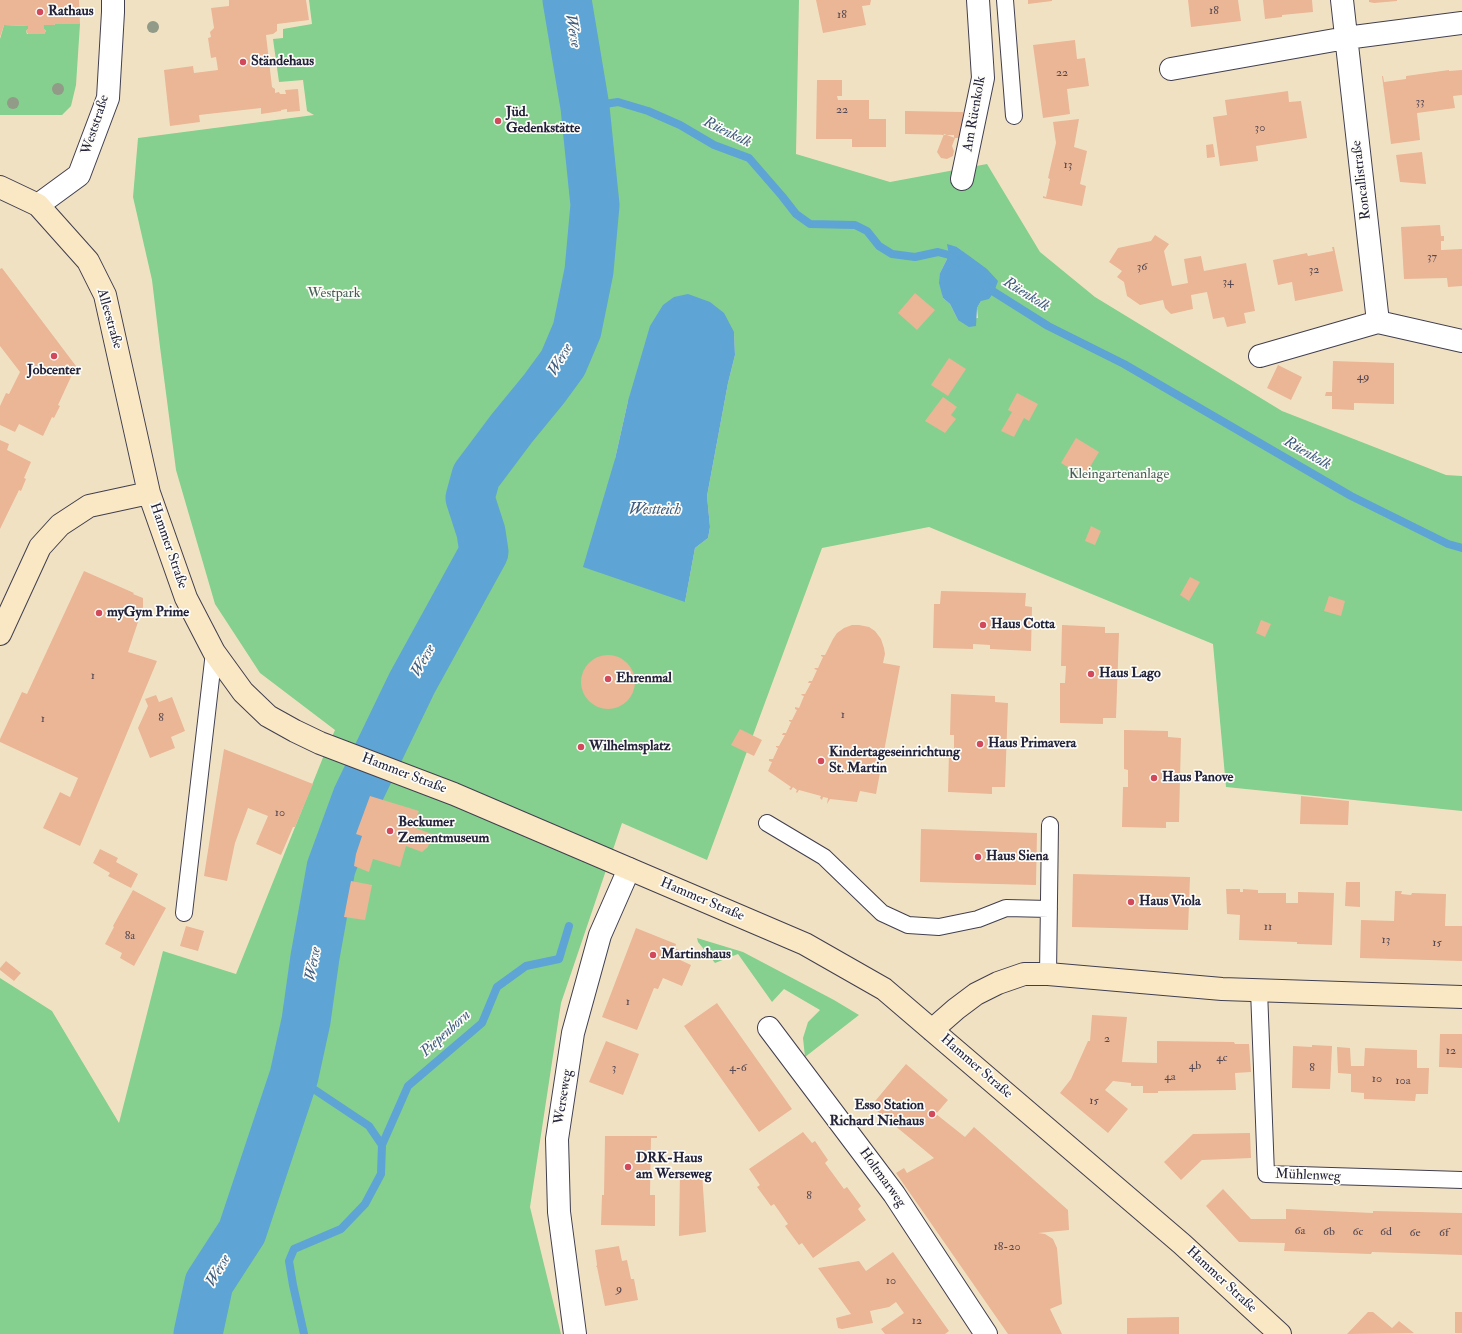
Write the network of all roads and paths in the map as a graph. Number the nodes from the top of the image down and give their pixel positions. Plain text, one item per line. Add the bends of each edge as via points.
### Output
1 (113, 0) edge
2 (978, 0) edge
3 (1005, 0) edge
4 (1342, 0) edge
5 (1462, 23) edge
6 (1346, 38) junction
7 (1171, 69) dead end
8 (1014, 116) dead end
9 (962, 179) dead end
10 (0, 187) edge
11 (38, 205) junction
12 (1378, 322) junction
13 (1462, 341) edge
14 (1260, 356) dead end
15 (149, 493) junction
16 (0, 634) edge
17 (214, 652) junction
18 (767, 823) dead end
19 (1050, 825) dead end
20 (629, 869) junction
21 (1049, 908) junction
22 (184, 913) dead end
23 (1048, 974) junction
24 (1258, 990) junction
25 (1462, 997) edge
26 (769, 1028) dead end
27 (932, 1030) junction
28 (1462, 1180) edge
29 (575, 1334) edge
30 (986, 1334) edge
31 (1280, 1334) edge

1 - 11 street, Weststraße via 108,98 80,175
2 - 9 street, Am Rüenkolk via 983,78
3 - 8 lane, Am Rüenkolk
4 - 6 street, Roncallistraße
5 - 6 street
6 - 7 street
6 - 12 street, Roncallistraße
10 - 11 main road, Alleestraße
11 - 15 main road, Alleestraße via 88,261 105,295
12 - 13 street
12 - 14 street
15 - 16 main road via 89,506 60,524 40,547
15 - 17 main road, Hammer Straße via 186,598
17 - 20 main road, Hammer Straße via 243,692 268,716 295,731 454,794
17 - 22 lane
18 - 21 lane via 824,857 882,913 908,925 939,927 978,919 1006,908
19 - 21 lane
20 - 27 main road, Hammer Straße via 805,944 884,989
20 - 29 street, Werseweg via 600,935 575,1026 557,1139 559,1212
21 - 23 lane
23 - 24 main road
23 - 27 main road via 1024,974 998,982 976,994
24 - 25 main road
24 - 28 lane, Mühlenweg via 1266,1174
26 - 30 street, Holtmarweg via 894,1194
27 - 31 main road, Hammer Straße via 1182,1244

